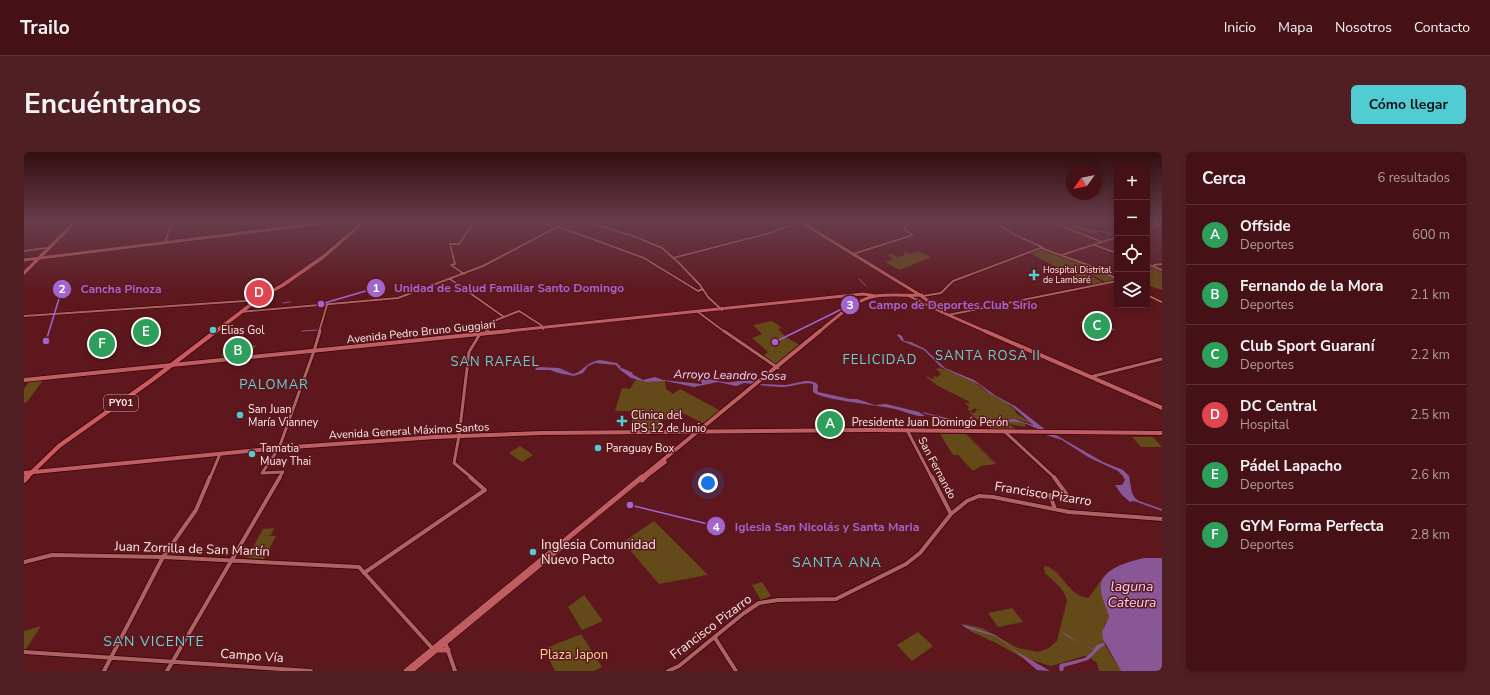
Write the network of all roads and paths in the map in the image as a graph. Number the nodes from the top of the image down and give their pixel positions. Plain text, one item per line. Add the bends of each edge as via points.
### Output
1 (49, 245) edge
2 (49, 245) edge
3 (139, 245) edge
4 (336, 245) edge
5 (450, 245) edge
6 (524, 245) edge
7 (609, 245) edge
8 (655, 245) edge
9 (724, 245) edge
10 (840, 245) edge
11 (881, 245) edge
12 (1037, 245) edge
13 (1094, 245) joint
14 (1041, 247) junction
15 (46, 248) junction
16 (24, 251) edge
17 (1114, 252) edge
18 (854, 254) junction
19 (1062, 255) junction
20 (36, 258) junction
21 (673, 258) junction
22 (24, 259) edge
23 (1162, 264) edge
24 (1152, 265) joint
25 (1162, 270) edge
26 (24, 271) edge
27 (464, 274) junction
28 (1114, 278) edge
29 (450, 279) junction
30 (1114, 281) edge
31 (703, 289) junction
32 (936, 294) junction
33 (919, 295) junction
34 (928, 295) joint
35 (869, 296) junction
36 (906, 296) junction
37 (1150, 296) edge
38 (257, 300) junction
39 (1162, 302) edge
40 (327, 304) junction
41 (721, 310) junction
42 (241, 312) junction
43 (698, 312) junction
44 (948, 315) junction
45 (24, 316) edge
46 (504, 317) junction
47 (543, 328) junction
48 (490, 334) junction
49 (480, 335) junction
50 (314, 352) junction
51 (1162, 359) edge
52 (169, 366) junction
53 (777, 367) junction
54 (1090, 377) junction
55 (24, 381) edge
56 (1162, 407) edge
57 (907, 431) junction
58 (699, 432) junction
59 (757, 432) junction
60 (1005, 432) junction
61 (1162, 434) edge
62 (459, 437) junction
63 (279, 449) junction
64 (219, 454) junction
65 (27, 474) edge
66 (1055, 510) junction
67 (951, 514) junction
68 (1162, 520) edge
69 (163, 557) junction
70 (231, 560) junction
71 (24, 562) edge
72 (364, 573) junction
73 (715, 638) junction
74 (445, 641) junction
75 (435, 650) junction
76 (448, 650) junction
77 (24, 652) edge
78 (111, 659) junction
79 (172, 662) junction
80 (104, 671) edge
81 (167, 671) edge
82 (311, 671) edge
83 (406, 671) edge
84 (411, 671) edge
85 (455, 671) edge
86 (668, 671) edge
87 (736, 671) edge

1 - 15 highway
2 - 20 highway
3 - 20 main road
4 - 38 highway, PY01
5 - 27 street via 455,260 455,264 451,265
6 - 27 street
7 - 31 street via 638,255 698,291
8 - 21 street
9 - 21 street
10 - 18 main road
11 - 18 street
12 - 14 street
13 - 17 street
13 - 19 street
14 - 19 street
14 - 32 street via 953,281 943,292
15 - 16 street
15 - 20 highway
18 - 33 main road
19 - 28 street
20 - 22 main road
20 - 22 main road
20 - 26 highway
21 - 31 street
23 - 24 street
24 - 25 street
27 - 29 street
29 - 40 street via 398,298
29 - 46 street
30 - 44 street
31 - 41 street
32 - 33 street
32 - 34 street
33 - 34 main road
33 - 36 main road
33 - 36 main road
33 - 44 main road
35 - 36 main road, Avenida Pedro Bruno Guggiari
35 - 41 main road, Avenida Pedro Bruno Guggiari
35 - 53 main road
36 - 44 street
37 - 39 street
38 - 42 highway, PY01
38 - 45 street
40 - 42 street
40 - 50 street
41 - 43 main road, Avenida Pedro Bruno Guggiari
42 - 52 highway, PY01
43 - 47 main road, Avenida Pedro Bruno Guggiari
43 - 53 street
44 - 54 main road
46 - 47 street via 519,311
46 - 48 street via 481,326
47 - 48 main road, Avenida Pedro Bruno Guggiari
48 - 49 main road, Avenida Pedro Bruno Guggiari
49 - 50 main road, Avenida Pedro Bruno Guggiari
49 - 62 street via 470,349
50 - 52 main road, Avenida Pedro Bruno Guggiari
50 - 63 street
51 - 54 street
52 - 55 main road, Avenida Pedro Bruno Guggiari
52 - 65 highway, PY01 via 57,446
53 - 58 main road
54 - 56 main road
54 - 56 main road
57 - 59 main road, Presidente Juan Domingo Perón
57 - 60 main road, Presidente Juan Domingo Perón
57 - 67 street, San Fernando
58 - 59 main road, Presidente Juan Domingo Perón
58 - 59 main road, Presidente Juan Domingo Perón
58 - 62 main road, Avenida General Máximo Santos
58 - 74 main road
60 - 61 main road, Presidente Juan Domingo Perón
60 - 66 street via 1057,480 1069,498 1050,495
62 - 63 main road, Avenida General Máximo Santos
62 - 72 street via 454,463 485,490
63 - 64 main road, Avenida General Máximo Santos
63 - 70 street via 262,473 283,472
64 - 65 main road, Avenida General Máximo Santos
64 - 69 street via 196,510
66 - 67 street, Francisco Pizarro via 979,496 967,501
66 - 68 street, Francisco Pizarro
67 - 73 street, Francisco Pizarro via 920,553 882,577 836,599 778,600 759,604 744,613
69 - 70 street, Juan Zorrilla de San Martín
69 - 71 street, Juan Zorrilla de San Martín via 52,555
69 - 78 street
70 - 72 street, Juan Zorrilla de San Martín via 359,567
70 - 79 street
72 - 75 street
73 - 86 street, Francisco Pizarro via 680,666
73 - 87 street
74 - 75 main road
74 - 76 street
75 - 76 main road
75 - 83 main road
75 - 84 main road
76 - 85 street
77 - 78 street, Campo Vía
78 - 79 street, Campo Vía
78 - 80 street
79 - 81 street
79 - 82 street, Campo Vía

